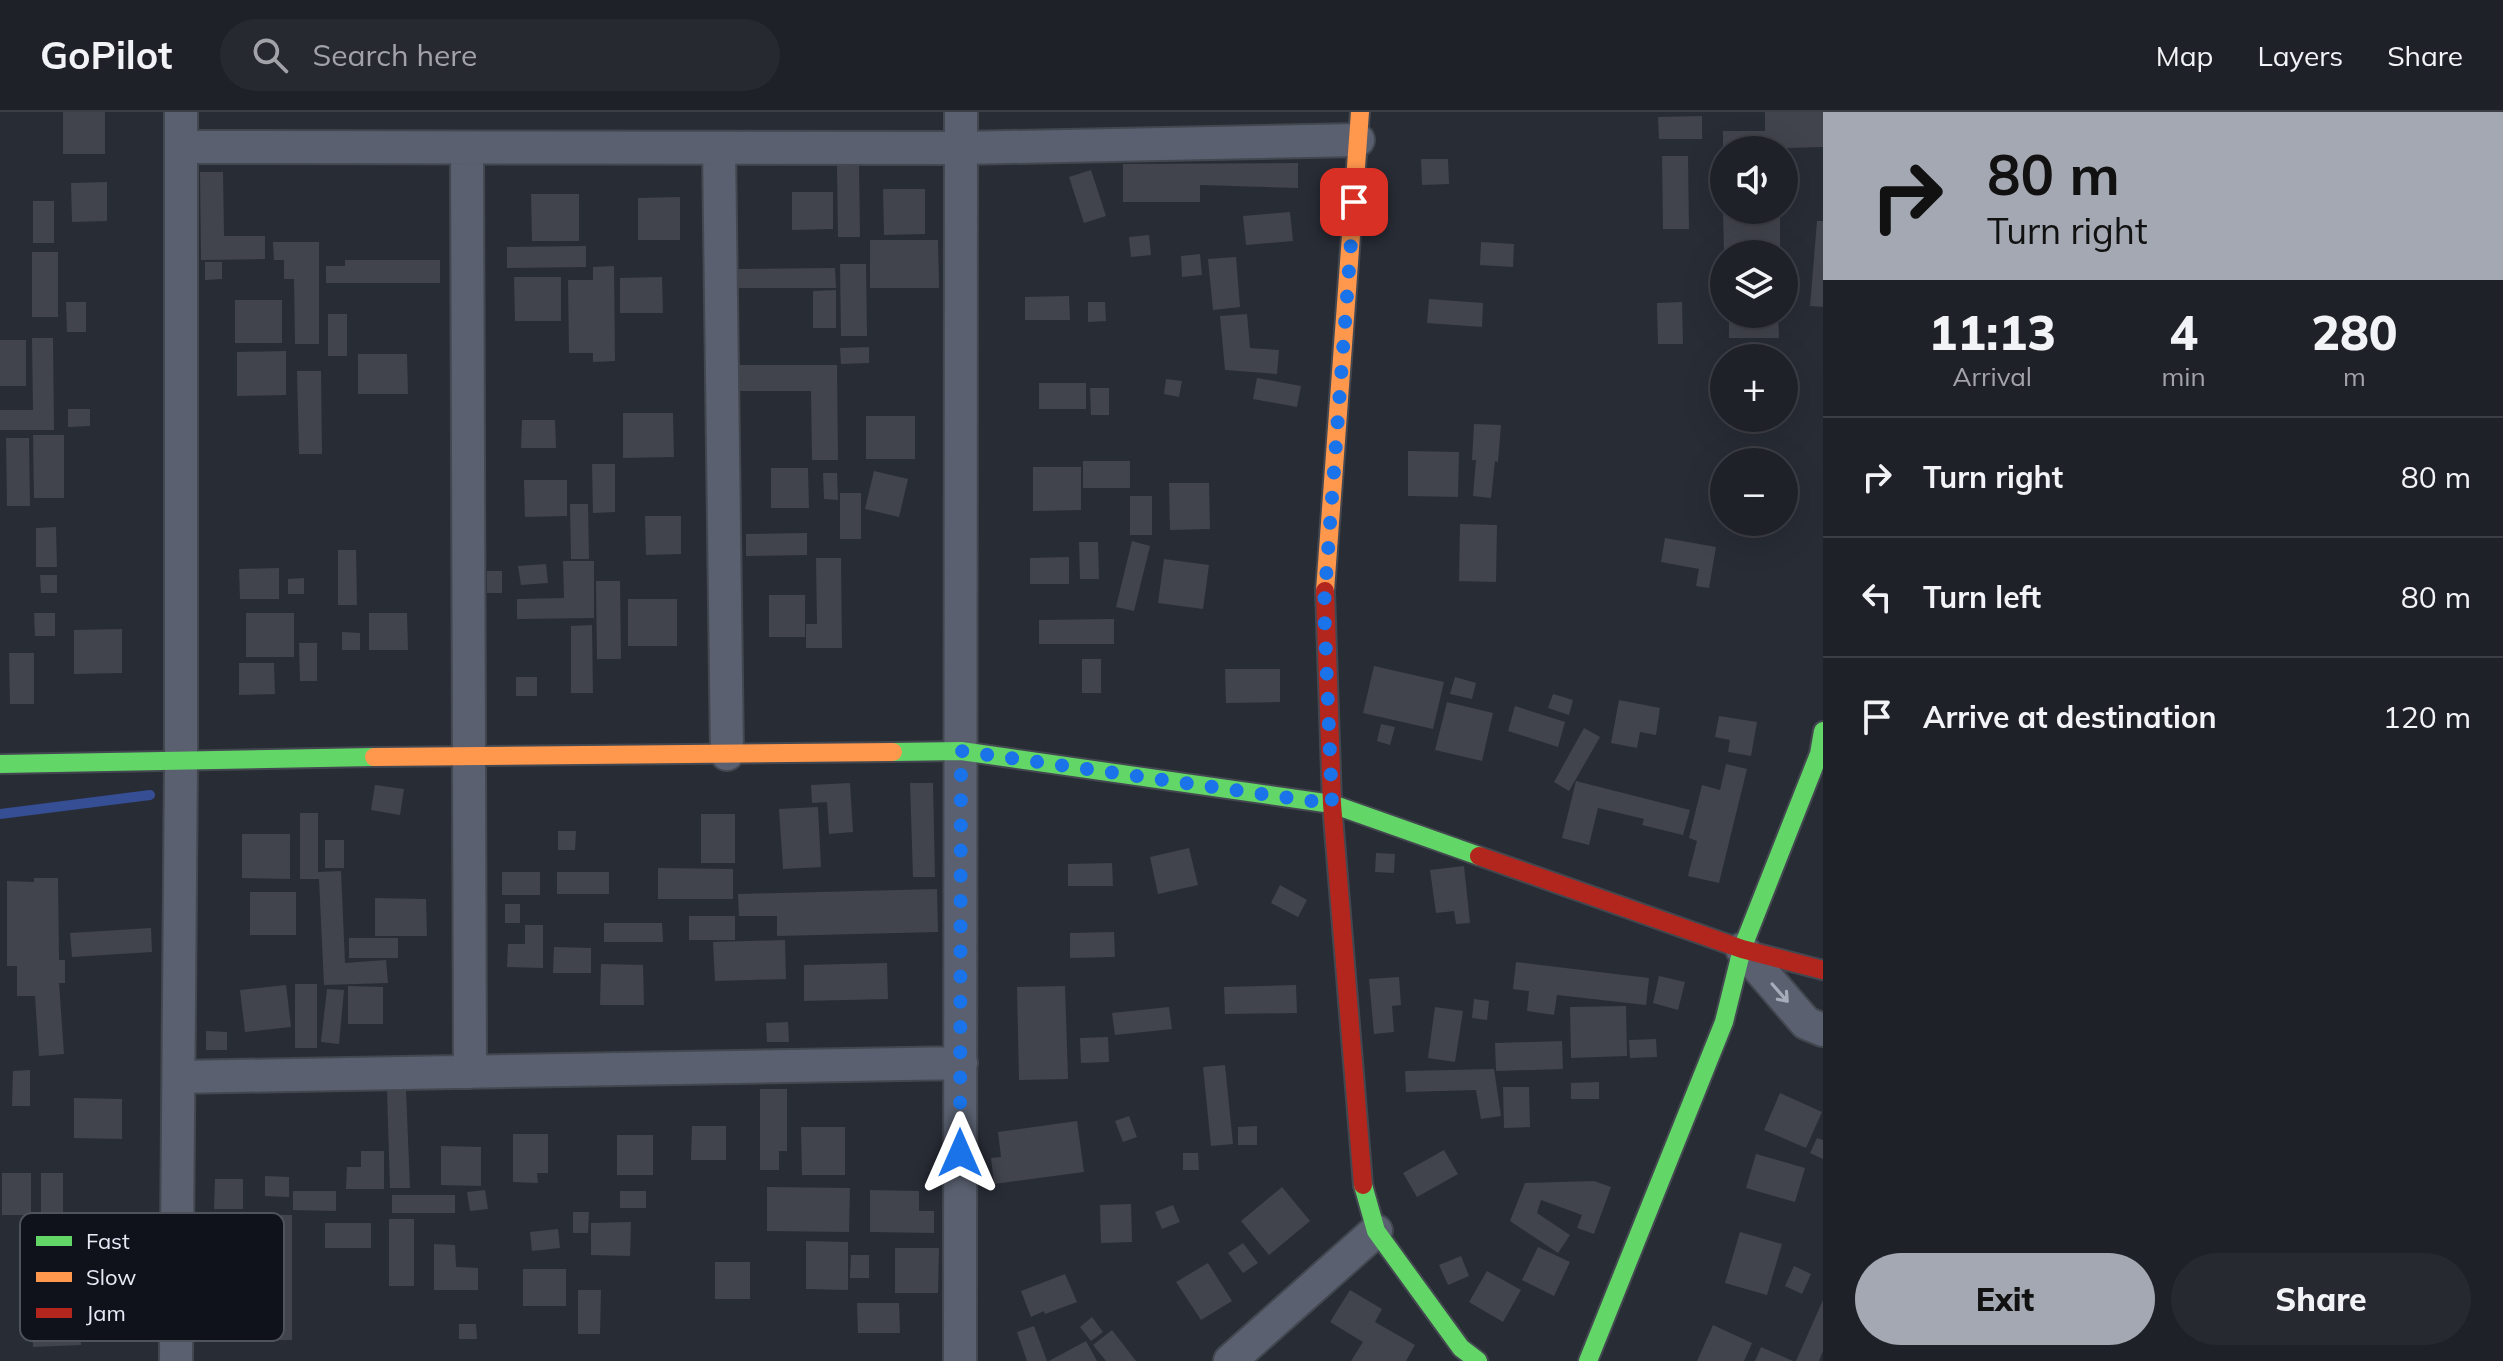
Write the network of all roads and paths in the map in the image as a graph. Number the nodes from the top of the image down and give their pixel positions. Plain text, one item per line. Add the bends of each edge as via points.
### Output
1 (181, 112) edge
2 (961, 112) edge
3 (1359, 126) edge
4 (181, 147) junction
5 (467, 148) junction
6 (719, 148) junction
7 (962, 148) junction
8 (1823, 731) edge
9 (961, 751) junction
10 (727, 754) junction
11 (469, 756) junction
12 (181, 759) junction
13 (0, 764) edge
14 (1332, 804) junction
15 (1742, 949) junction
16 (1823, 970) edge
17 (1823, 1030) edge
18 (961, 1063) junction
19 (470, 1072) junction
20 (179, 1077) junction
21 (178, 1213) edge
22 (1376, 1231) junction
23 (176, 1341) edge
24 (176, 1361) edge
25 (960, 1361) edge
26 (1230, 1361) edge
27 (1478, 1361) edge
28 (1588, 1361) edge

1 - 4 street
2 - 7 street
3 - 7 street
3 - 14 street via 1324,605
4 - 5 street
4 - 12 street
5 - 6 street
5 - 11 street
6 - 7 street
6 - 10 street
7 - 9 street
8 - 15 street via 1819,754
9 - 10 street
9 - 14 street
9 - 18 street
10 - 11 street
11 - 12 street
11 - 19 street
12 - 13 street
12 - 20 street
14 - 15 street
14 - 22 street via 1361,1176
15 - 16 street
15 -> 17 street via 1806,1023
15 - 28 street via 1724,1022
18 - 19 street
18 - 25 street
19 - 20 street
20 - 21 street
22 - 26 street
22 - 27 street via 1461,1348
23 - 24 street

